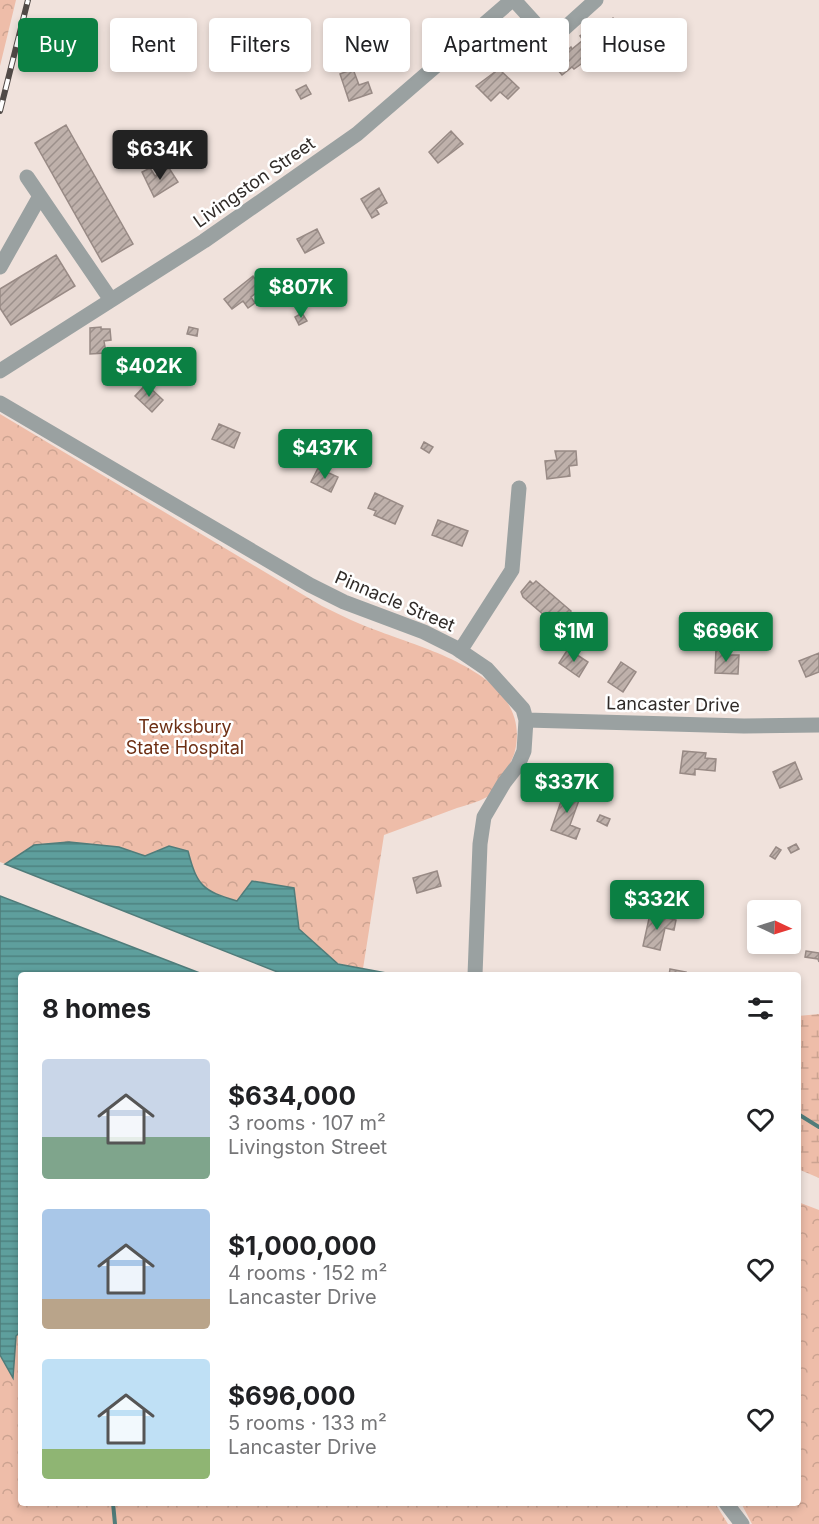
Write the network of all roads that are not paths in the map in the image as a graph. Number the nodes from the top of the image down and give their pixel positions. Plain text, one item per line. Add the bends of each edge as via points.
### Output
1 (513, 0) edge
2 (596, 0) edge
3 (27, 177) dead end
4 (40, 196) junction
5 (0, 267) edge
6 (111, 300) junction
7 (0, 371) edge
8 (0, 403) edge
9 (519, 488) dead end
10 (460, 651) junction
11 (526, 720) junction
12 (819, 725) edge
13 (475, 972) edge
14 (728, 1506) edge
15 (742, 1524) edge

1 - 2 street via 544,33 556,36
1 - 6 street, Livingston Street via 357,134
3 - 4 street
4 - 5 street
4 - 6 street
6 - 7 street, Livingston Street
8 - 10 street, Pinnacle Street via 310,585
9 - 10 street via 512,570
10 - 11 street, Pinnacle Street via 487,669 513,696
11 - 12 street, Lancaster Drive
11 - 13 street via 524,751 518,765 484,817
14 - 15 street

